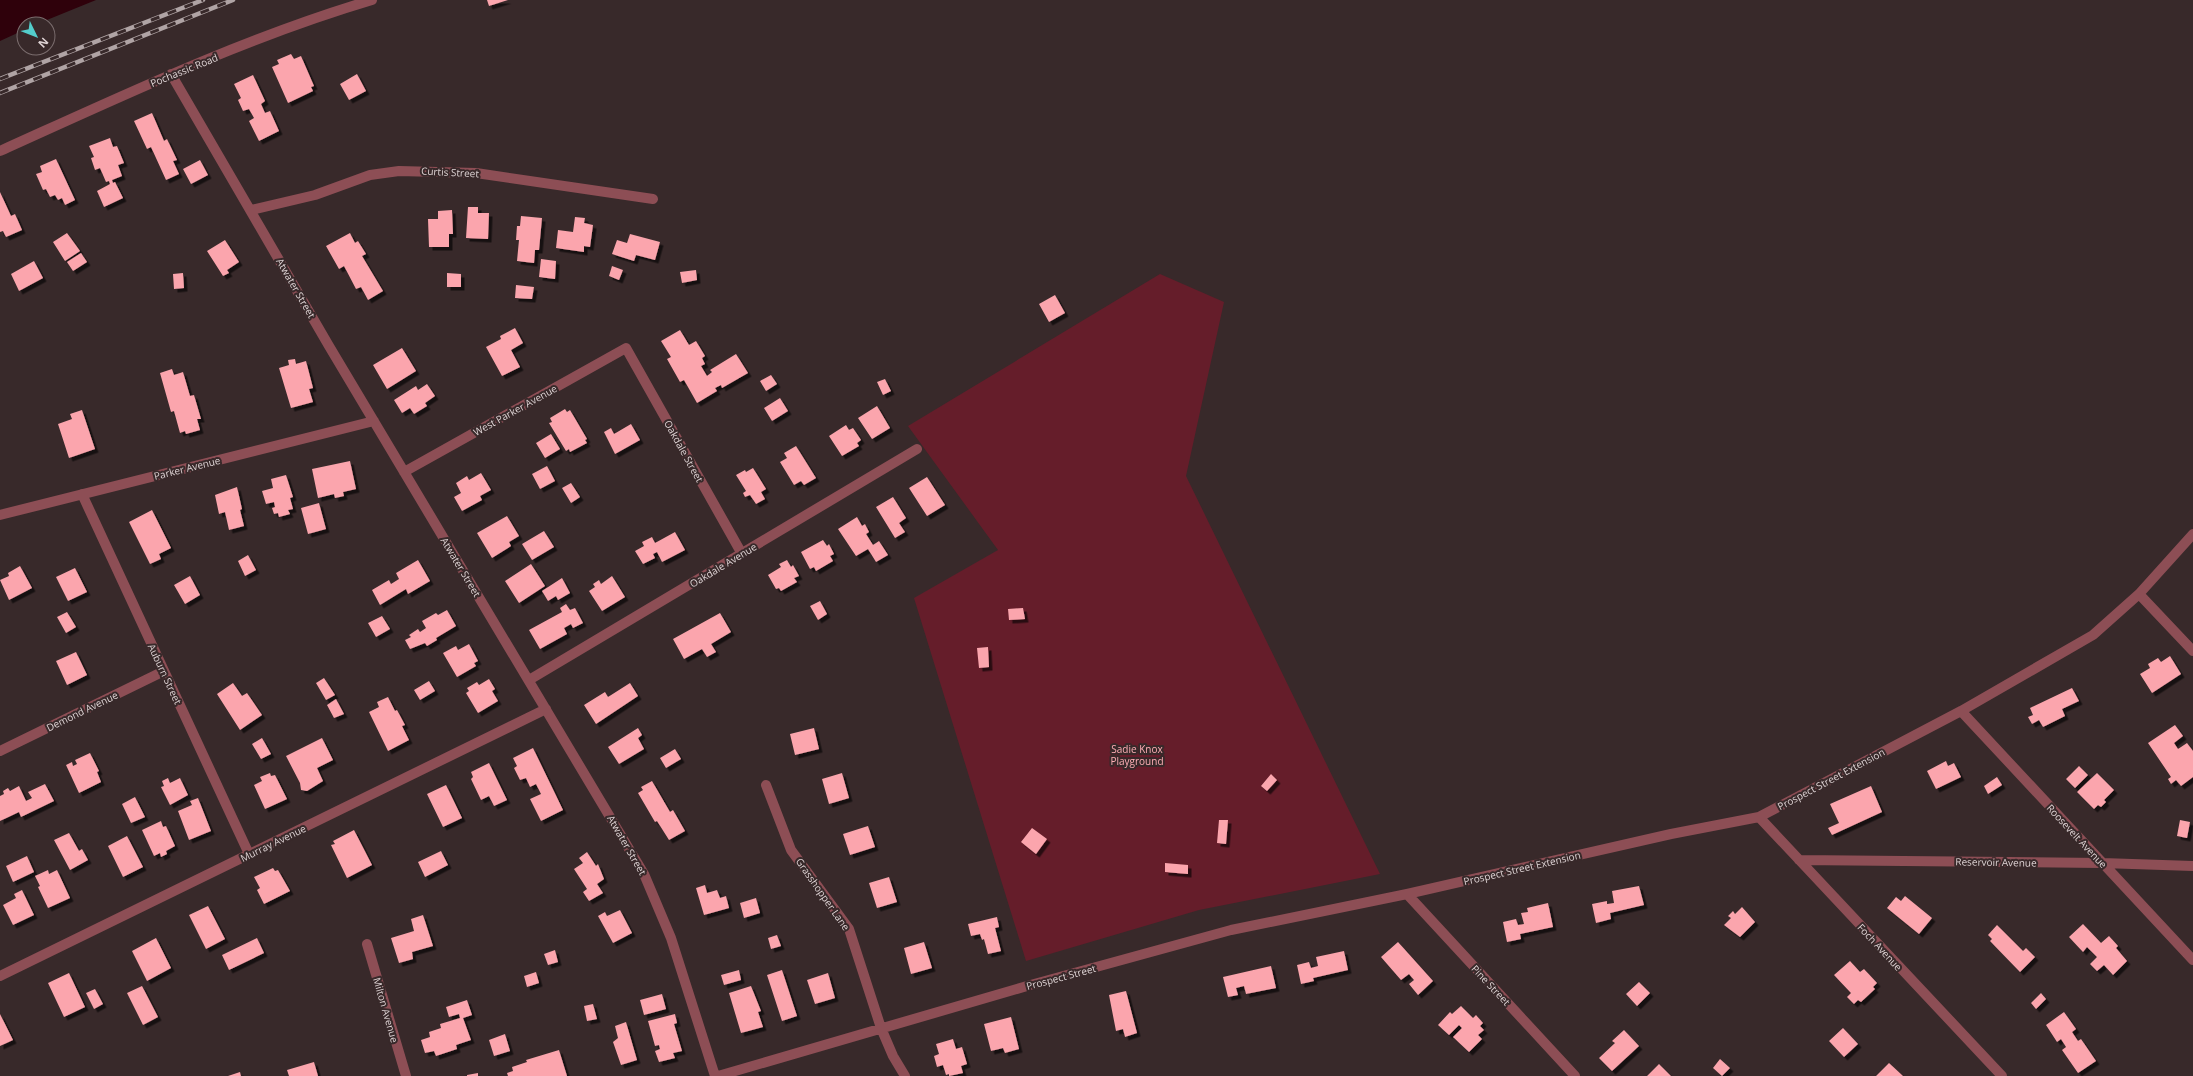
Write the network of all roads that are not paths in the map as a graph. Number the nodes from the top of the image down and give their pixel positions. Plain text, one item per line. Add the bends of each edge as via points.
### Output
1 (372, 0) edge
2 (171, 74) junction
3 (0, 151) edge
4 (653, 199) dead end
5 (251, 210) junction
6 (626, 348) joint
7 (374, 421) junction
8 (917, 449) dead end
9 (404, 472) junction
10 (82, 494) junction
11 (0, 515) edge
12 (2193, 534) edge
13 (742, 554) junction
14 (2139, 594) junction
15 (2193, 651) edge
16 (164, 671) junction
17 (529, 680) junction
18 (546, 709) junction
19 (1961, 711) junction
20 (0, 751) edge
21 (766, 785) dead end
22 (1759, 817) junction
23 (249, 854) junction
24 (1799, 860) junction
25 (2102, 863) junction
26 (2193, 866) edge
27 (1407, 894) junction
28 (367, 944) dead end
29 (2193, 960) edge
30 (0, 976) edge
31 (881, 1028) junction
32 (736, 1073) edge
33 (406, 1076) edge
34 (715, 1076) edge
35 (718, 1076) edge
36 (905, 1076) edge
37 (1575, 1076) edge
38 (2002, 1076) edge

1 - 2 street, Pochassic Road via 324,14
2 - 3 street, Pochassic Road
2 - 5 street, Atwater Street
4 - 5 street, Curtis Street via 476,173 399,170 370,175 315,195
5 - 7 street, Atwater Street
6 - 9 street, West Parker Avenue
6 - 13 street, Oakdale Street
7 - 9 street, Atwater Street
7 - 10 street, Parker Avenue
8 - 13 street, Oakdale Avenue
9 - 17 street, Atwater Street
10 - 11 street, Parker Avenue
10 - 16 street, Auburn Street
12 - 14 street, Prospect Street Extension
13 - 17 street, Oakdale Avenue
14 - 15 street
14 - 19 street, Prospect Street Extension via 2093,635
16 - 20 street, Demond Avenue
16 - 23 street, Auburn Street
17 - 18 street, Atwater Street
18 - 23 street, Murray Avenue
18 - 34 street, Atwater Street via 652,890 671,938
19 - 22 street, Prospect Street Extension
19 - 25 street, Roosevelt Avenue
21 - 31 street, Grasshopper Lane via 791,850 849,929
22 - 24 street, Foch Avenue
22 - 27 street, Prospect Street Extension via 1671,834
23 - 30 street, Murray Avenue
24 - 25 street, Reservoir Avenue
24 - 38 street, Foch Avenue
25 - 26 street, Reservoir Avenue
25 - 29 street, Roosevelt Avenue
27 - 31 street, Prospect Street via 1231,930
27 - 37 street, Pine Street
28 - 33 street, Milton Avenue
31 - 32 street, Prospect Street
31 - 36 street, Grasshopper Lane
32 - 35 street, Prospect Street

